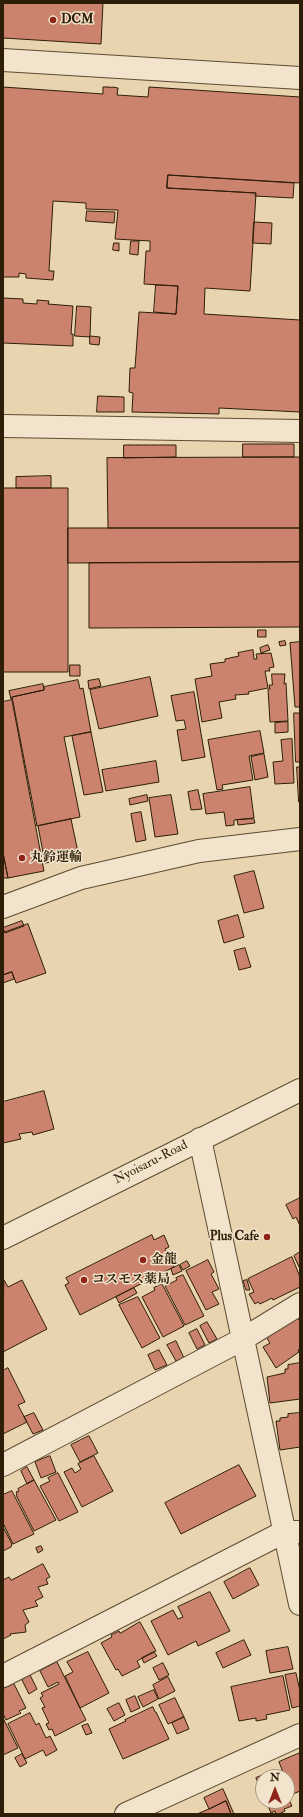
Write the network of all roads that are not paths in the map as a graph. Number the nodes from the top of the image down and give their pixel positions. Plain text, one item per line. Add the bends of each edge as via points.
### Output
1 (3, 60) edge
2 (300, 78) edge
3 (3, 426) edge
4 (300, 431) edge
5 (300, 839) edge
6 (3, 907) edge
7 (300, 1090) edge
8 (200, 1139) junction
9 (3, 1238) edge
10 (300, 1304) edge
11 (243, 1339) junction
12 (3, 1465) edge
13 (292, 1532) edge
14 (300, 1604) edge
15 (3, 1676) edge
16 (300, 1735) edge
17 (126, 1814) edge

1 - 2 street
3 - 4 street
5 - 6 street via 200,851 81,878
7 - 8 street, Nyoisaru-Road
8 - 9 street, Nyoisaru-Road
8 - 11 street
10 - 11 street
11 - 12 street
11 - 13 street
13 - 14 street
13 - 15 street
16 - 17 street

